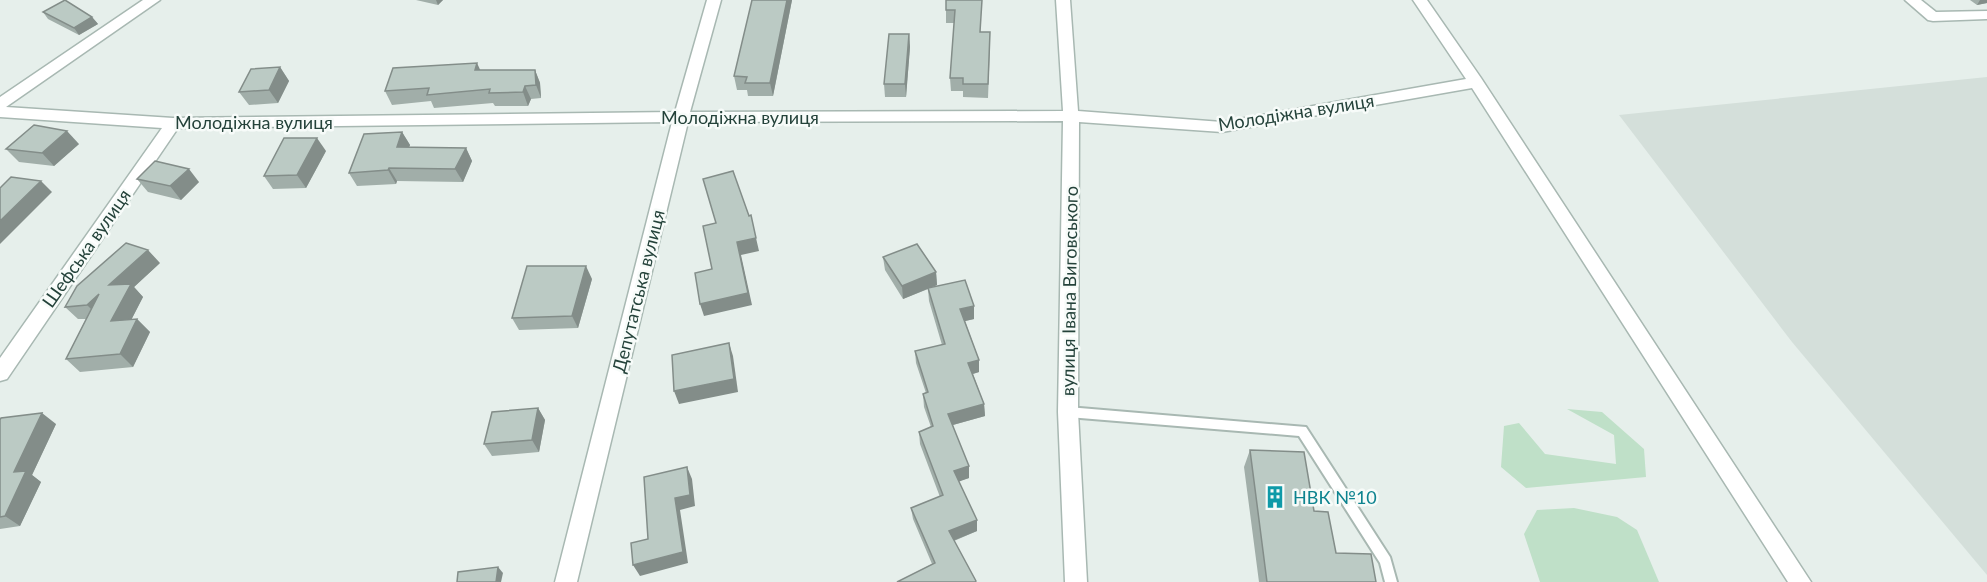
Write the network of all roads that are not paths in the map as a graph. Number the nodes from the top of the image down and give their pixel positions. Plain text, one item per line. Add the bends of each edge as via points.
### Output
1 (153, 0) edge
2 (714, 0) edge
3 (1063, 0) edge
4 (1420, 0) edge
5 (1912, 0) edge
6 (1987, 15) edge
7 (1476, 82) junction
8 (0, 104) edge
9 (0, 112) edge
10 (1071, 116) junction
11 (681, 117) junction
12 (173, 123) junction
13 (0, 373) edge
14 (1068, 411) junction
15 (566, 582) edge
16 (1076, 582) edge
17 (1391, 582) edge
18 (1800, 582) edge

1 - 8 street
2 - 11 street, Депутатська вулиця
3 - 10 street, вулиця Івана Виговського
4 - 7 street
5 - 6 street via 1933,17
7 - 10 street, Молодіжна вулиця via 1222,127
7 - 18 street
9 - 12 street, Молодіжна вулиця
10 - 11 street, Молодіжна вулиця
10 - 14 street, вулиця Івана Виговського
11 - 12 street, Молодіжна вулиця
11 - 15 street, Депутатська вулиця
12 - 13 street, Шефська вулиця
14 - 16 street, вулиця Івана Виговського
14 - 17 lane via 1302,431 1386,561

